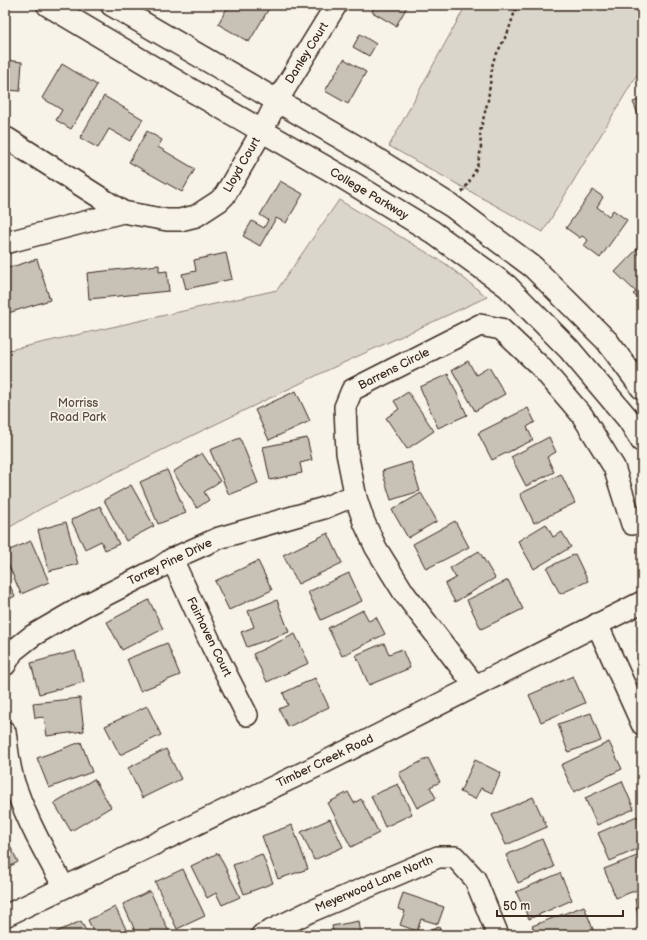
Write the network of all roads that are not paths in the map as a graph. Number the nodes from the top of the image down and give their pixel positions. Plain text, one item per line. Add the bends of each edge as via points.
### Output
1 (48, 5) edge
2 (112, 5) edge
3 (336, 5) edge
4 (277, 101) junction
5 (262, 131) junction
6 (5, 138) edge
7 (123, 212) junction
8 (5, 243) edge
9 (642, 388) edge
10 (642, 441) edge
11 (356, 498) junction
12 (632, 524) dead end
13 (172, 559) junction
14 (642, 602) edge
15 (597, 624) junction
16 (5, 665) edge
17 (475, 686) junction
18 (247, 714) dead end
19 (642, 724) edge
20 (5, 732) edge
21 (8, 769) edge
22 (64, 887) junction
23 (5, 916) edge
24 (275, 932) edge
25 (498, 935) edge

1 - 5 main road, College Parkway
2 - 4 main road
3 - 4 street, Danley Court
4 - 5 street, Lloyd Court
4 - 9 main road via 453,207 534,267 607,341
5 - 7 street, Lloyd Court via 225,195 196,216 166,220
5 - 10 main road, College Parkway via 431,231 507,286 569,349 629,420
6 - 7 street, Lloyd Court
7 - 8 street, Lloyd Court
11 - 12 street, Barrens Circle via 347,453 345,407 352,390 480,325 500,329 540,366 582,415 614,467
11 - 13 street, Torrey Pine Drive via 219,538
11 - 17 street, Barrens Circle via 376,548 404,593
13 - 16 street, Torrey Pine Drive via 32,636 13,650
13 - 18 street, Fairhaven Court
14 - 15 street, Timber Creek Road
15 - 17 street, Timber Creek Road
15 - 19 street
17 - 22 street, Timber Creek Road via 315,767
20 - 21 street
21 - 22 street via 37,838
22 - 23 street, Timber Creek Road
24 - 25 street, Meyerwood Lane North via 317,909 438,858 455,857 475,879

